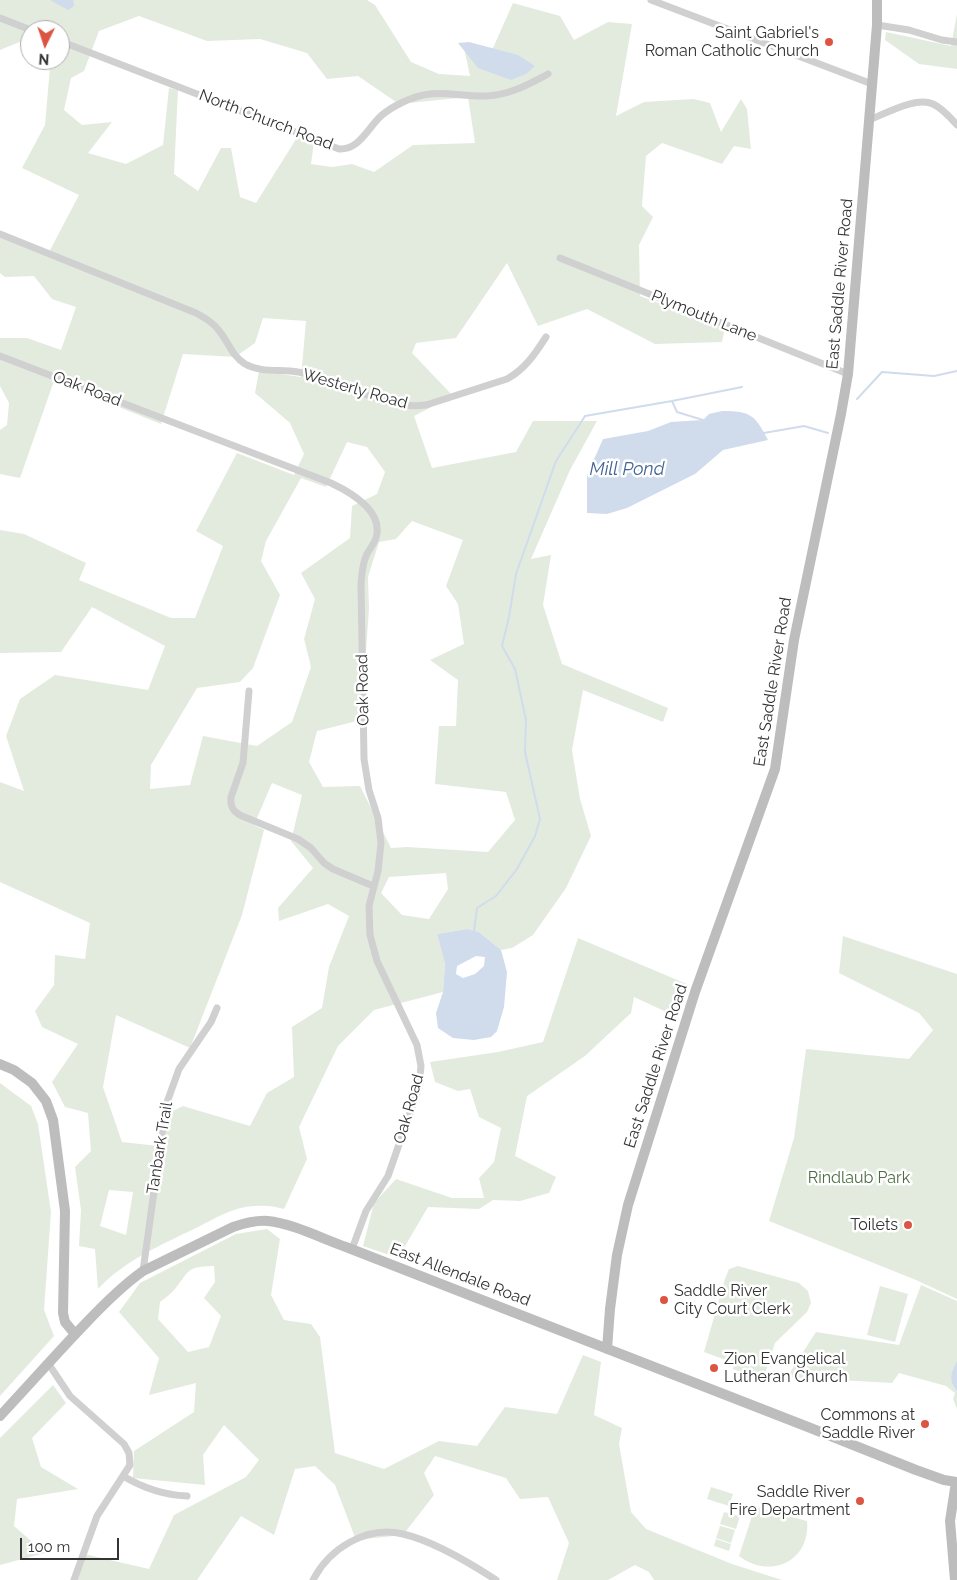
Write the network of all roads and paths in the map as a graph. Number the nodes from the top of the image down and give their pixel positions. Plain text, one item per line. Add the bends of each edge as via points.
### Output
1 (651, 0) edge
2 (877, 0) edge
3 (0, 18) edge
4 (877, 25) junction
5 (20, 26) edge
6 (957, 42) edge
7 (70, 45) edge
8 (548, 74) dead end
9 (872, 84) junction
10 (869, 120) junction
11 (957, 125) edge
12 (0, 234) edge
13 (560, 258) dead end
14 (546, 337) dead end
15 (0, 356) edge
16 (848, 374) junction
17 (248, 691) dead end
18 (373, 886) junction
19 (217, 1008) dead end
20 (0, 1064) edge
21 (352, 1249) junction
22 (143, 1271) junction
23 (75, 1334) junction
24 (607, 1349) junction
25 (48, 1364) junction
26 (0, 1416) edge
27 (123, 1476) junction
28 (956, 1482) edge
29 (187, 1496) dead end
30 (74, 1580) edge
31 (313, 1580) edge
32 (496, 1580) edge
33 (955, 1580) edge

1 - 9 street
2 - 4 main road, East Saddle River Road
3 - 5 street
4 - 6 street
4 - 9 main road, East Saddle River Road
7 - 8 street, North Church Road via 345,149 355,145 382,116 414,97 438,93 488,96 520,89
9 - 10 main road, East Saddle River Road
10 - 11 street via 915,102 924,102 940,108
10 - 16 main road, East Saddle River Road
12 - 14 street, Westerly Road via 196,313 220,332 236,357 252,367 313,375 399,405 426,405 507,379 529,363
13 - 16 street, Plymouth Lane
15 - 18 street, Oak Road via 331,483 362,502 374,516 377,535 365,558 361,584 364,759 381,843
16 - 24 main road, East Saddle River Road via 796,630 775,769 695,992 628,1206 617,1255
17 - 18 street via 244,755 230,802 234,811 298,839 333,869
18 - 21 street, Oak Road via 368,920 372,948 417,1045 420,1076 388,1176 366,1211
19 - 22 street, Tanbark Trail via 179,1070 166,1104
20 - 23 main road via 32,1083 46,1101 53,1120 65,1211 63,1314 64,1322
21 - 22 main road, East Allendale Road via 279,1223 256,1221 234,1228
21 - 24 main road, East Allendale Road
22 - 23 main road, East Allendale Road via 119,1289
23 - 25 main road, East Allendale Road
24 - 28 main road, East Allendale Road via 883,1458
25 - 26 main road, East Allendale Road
25 - 27 street via 70,1396 127,1448 130,1459
27 - 29 street via 158,1492
27 - 30 street via 98,1516
28 - 33 main road via 950,1522
31 - 32 street via 324,1563 341,1547 362,1537 386,1533 402,1534 437,1547

